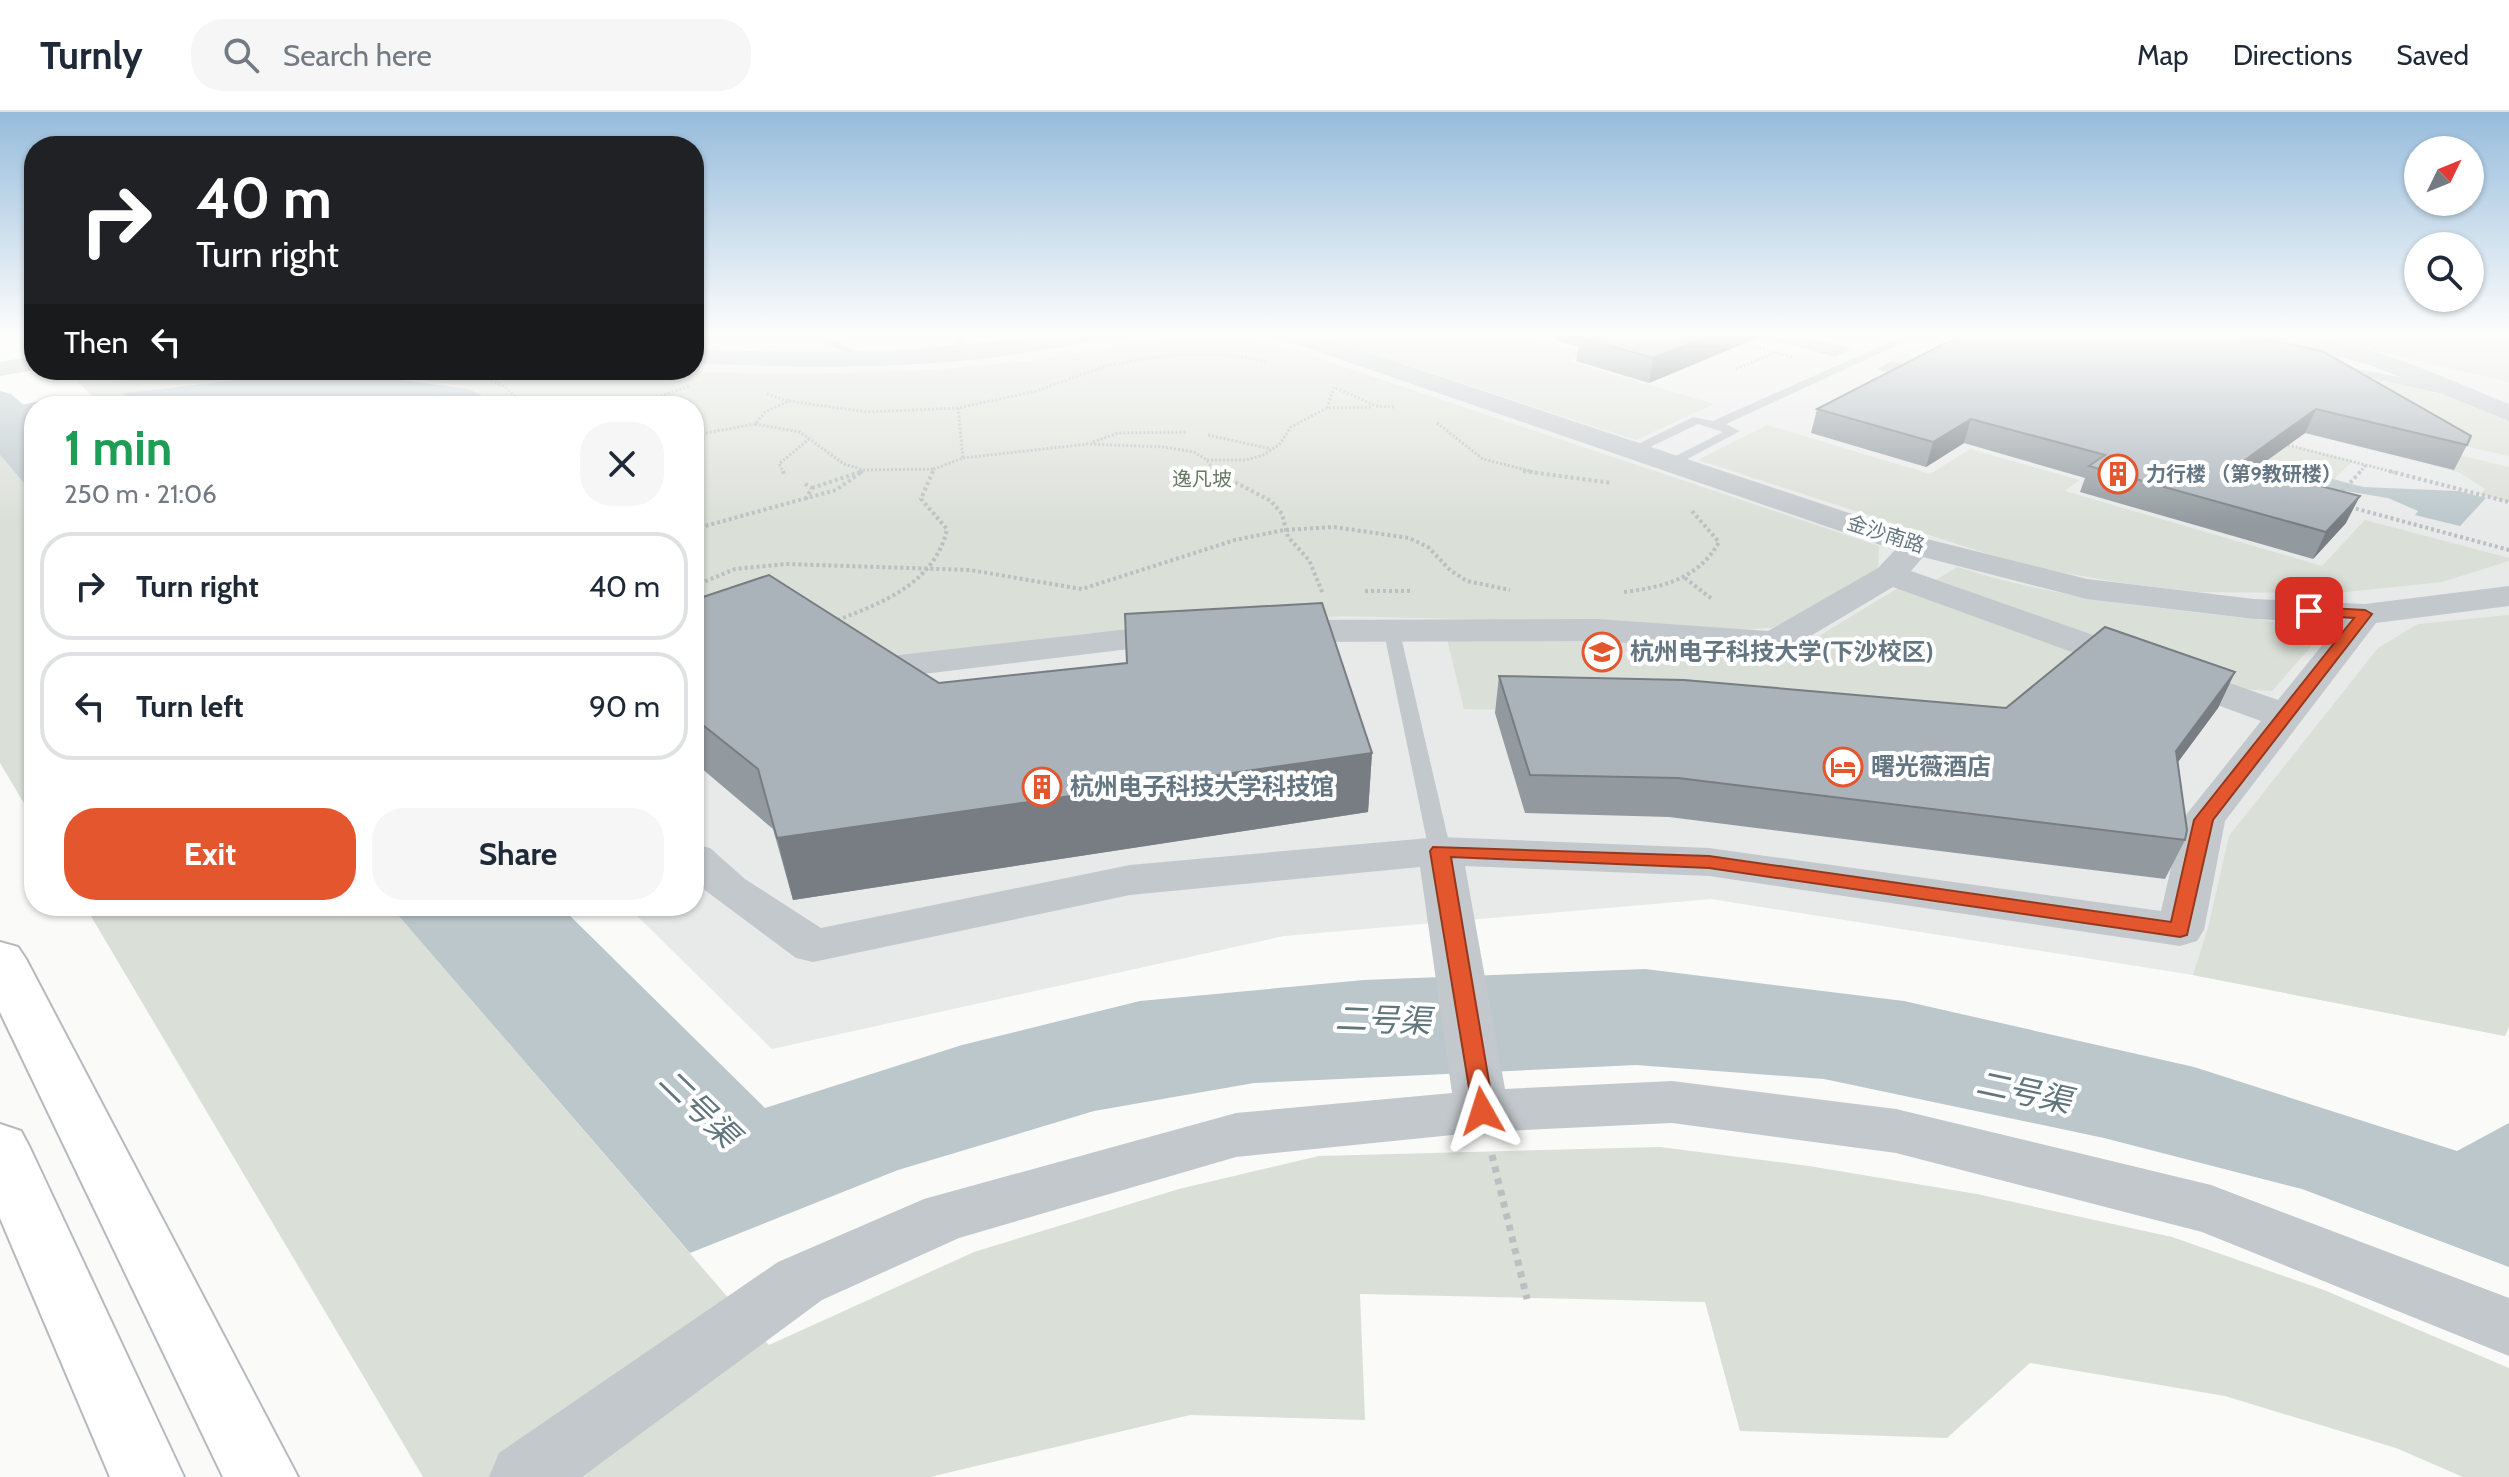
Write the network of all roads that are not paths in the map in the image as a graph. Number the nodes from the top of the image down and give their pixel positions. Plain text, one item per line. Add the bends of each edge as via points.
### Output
1 (1478, 397) edge
2 (1777, 397) edge
3 (2472, 397) edge
4 (2509, 413) edge
5 (1714, 425) junction
6 (1635, 449) junction
7 (1673, 461) junction
8 (1916, 546) junction
9 (1890, 575) junction
10 (2509, 596) edge
11 (2365, 614) junction
12 (817, 628) edge
13 (1391, 628) junction
14 (2285, 716) junction
15 (1440, 851) junction
16 (704, 867) edge
17 (0, 959) edge
18 (1482, 1101) junction
19 (0, 1148) edge
20 (2509, 1327) edge
21 (147, 1477) edge
22 (261, 1477) edge
23 (524, 1477) edge

1 - 6 street, 金沙南路
2 - 5 lane
3 - 4 street
5 - 6 lane via 1697,420
5 - 7 lane via 1734,431
6 - 7 street, 金沙南路
7 - 8 street, 金沙南路
8 - 9 street
8 - 11 street, 金沙南路 via 2087,589 2254,609
9 - 13 street via 1774,642 1597,630
9 - 14 street
10 - 11 street, 金沙南路
11 - 14 street
12 - 13 street via 874,669 1087,641
13 - 15 lane
14 - 15 street via 2204,820 2180,930 1709,862
15 - 16 street via 1130,880 813,946
15 - 18 street
17 - 22 main road
18 - 20 street via 1672,1102 1896,1131 2211,1210
18 - 23 street via 1236,1135 945,1217 800,1281
19 - 21 main road

